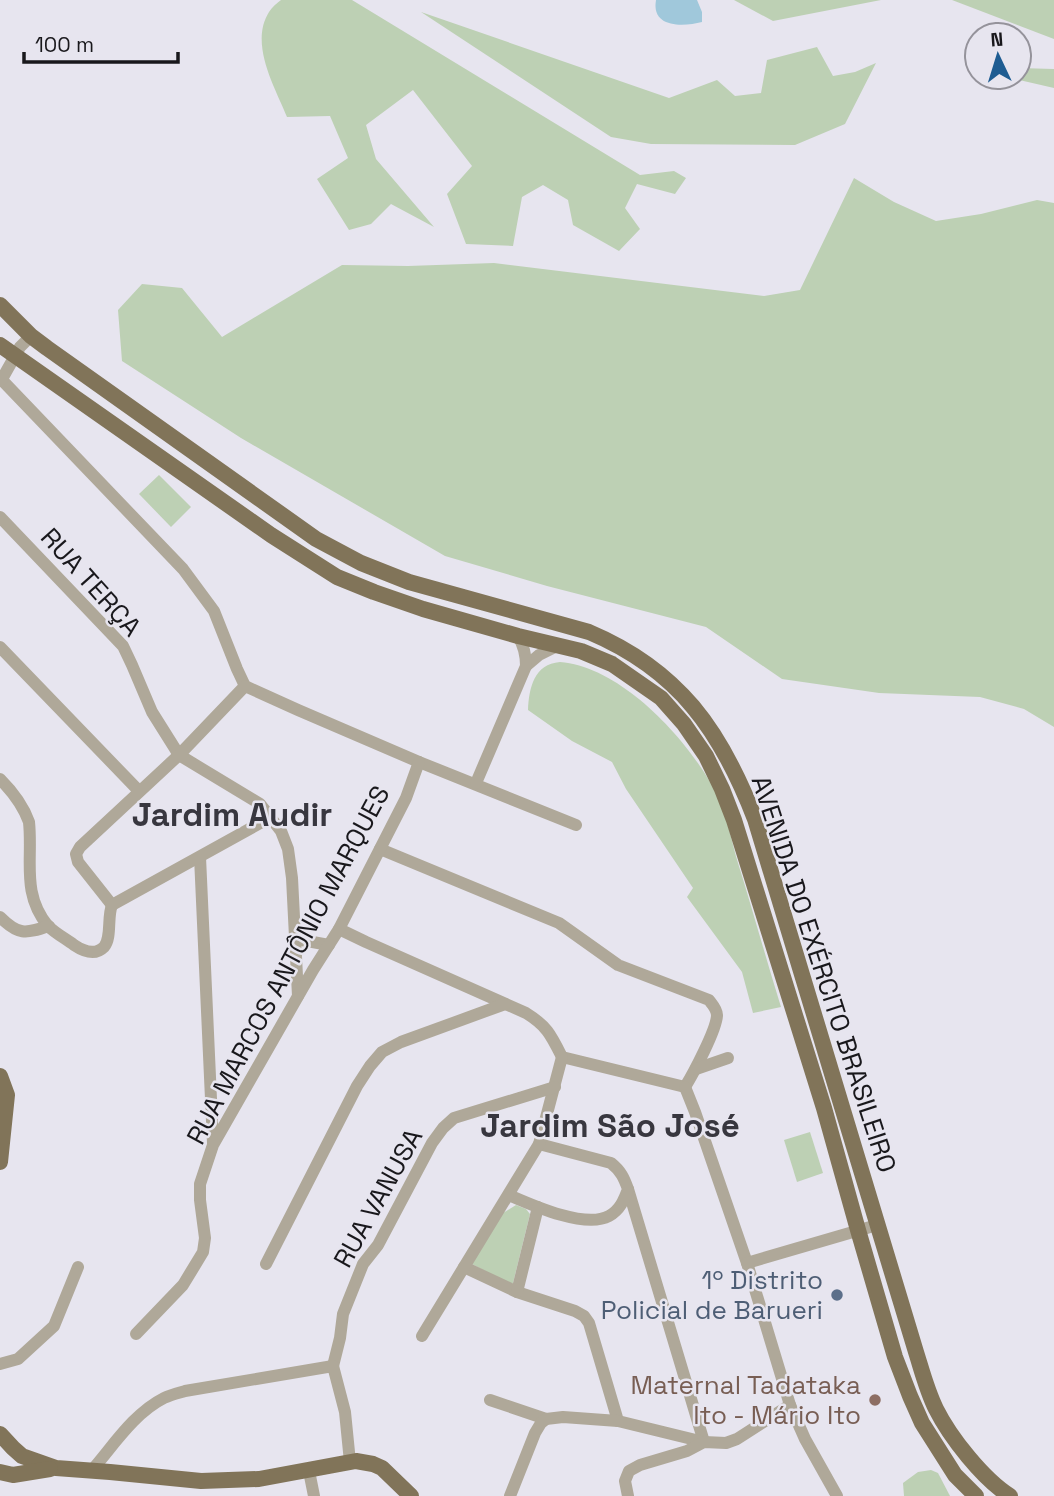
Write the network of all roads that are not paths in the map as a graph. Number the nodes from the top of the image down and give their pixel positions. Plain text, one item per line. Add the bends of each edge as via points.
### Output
1 (0, 305) edge
2 (31, 336) junction
3 (0, 345) edge
4 (16, 355) junction
5 (1, 379) edge
6 (0, 517) edge
7 (518, 636) junction
8 (604, 639) junction
9 (556, 646) junction
10 (0, 647) edge
11 (581, 651) junction
12 (526, 666) junction
13 (246, 686) junction
14 (178, 755) junction
15 (419, 762) junction
16 (0, 779) edge
17 (475, 783) junction
18 (139, 791) junction
19 (271, 817) junction
20 (576, 825) dead end
21 (380, 849) junction
22 (200, 857) junction
23 (112, 905) junction
24 (0, 917) edge
25 (49, 926) junction
26 (339, 929) junction
27 (296, 939) junction
28 (329, 945) junction
29 (299, 996) junction
30 (505, 1004) junction
31 (562, 1057) junction
32 (729, 1058) dead end
33 (696, 1069) junction
34 (0, 1076) edge
35 (555, 1087) junction
36 (685, 1087) junction
37 (539, 1144) junction
38 (213, 1145) junction
39 (0, 1162) edge
40 (628, 1189) junction
41 (509, 1195) junction
42 (538, 1207) junction
43 (877, 1225) junction
44 (858, 1230) junction
45 (747, 1263) junction
46 (266, 1264) dead end
47 (78, 1267) dead end
48 (464, 1267) junction
49 (517, 1292) junction
50 (136, 1334) dead end
51 (422, 1336) dead end
52 (0, 1364) edge
53 (333, 1366) junction
54 (490, 1400) dead end
55 (790, 1405) junction
56 (546, 1419) junction
57 (618, 1421) junction
58 (0, 1434) edge
59 (704, 1442) junction
60 (11, 1453) edge
61 (350, 1462) junction
62 (56, 1468) junction
63 (92, 1470) junction
64 (309, 1471) junction
65 (4, 1477) edge
66 (314, 1496) edge
67 (411, 1496) edge
68 (510, 1496) edge
69 (628, 1496) edge
70 (837, 1496) edge
71 (976, 1496) edge
72 (1010, 1496) edge

1 - 2 main road, AVENIDA DO EXÉRCITO BRASILEIRO
2 - 4 street
2 - 8 main road, AVENIDA DO EXÉRCITO BRASILEIRO via 272,509 360,563 409,582
3 - 4 main road, AVENIDA DO EXÉRCITO BRASILEIRO
4 - 5 street
4 - 7 main road, AVENIDA DO EXÉRCITO BRASILEIRO via 337,577 423,609
5 - 13 street via 183,569 214,611
6 - 14 street, RUA TERÇA via 123,646 152,712
7 - 9 main road, AVENIDA DO EXÉRCITO BRASILEIRO
7 - 12 street
8 - 11 main road
8 - 43 main road, AVENIDA DO EXÉRCITO BRASILEIRO via 639,658 694,706 742,785
9 - 11 main road, AVENIDA DO EXÉRCITO BRASILEIRO
9 - 12 street
10 - 18 street
11 - 44 main road, AVENIDA DO EXÉRCITO BRASILEIRO via 612,664 661,698 706,756 722,789
12 - 17 street
13 - 14 street
13 - 15 street
14 - 18 street
14 - 19 street, RUA TERÇA via 240,790
15 - 17 street
15 - 21 street, RUA MARCOS ANTÔNIO MARQUES
16 - 25 street via 26,811 30,891
17 - 20 street
18 - 23 street via 76,854
19 - 22 street
19 - 27 street, RUA TERÇA via 288,849
21 - 26 street, RUA MARCOS ANTÔNIO MARQUES
21 - 33 street via 559,923 618,965 709,1000 717,1014
22 - 23 street
22 - 38 street
23 - 25 street via 109,935 98,951 84,951
24 - 25 street via 20,932
26 - 28 street, RUA MARCOS ANTÔNIO MARQUES
26 - 30 street
27 - 28 street
27 - 29 street, RUA TERÇA
28 - 29 street, RUA MARCOS ANTÔNIO MARQUES
29 - 38 street, RUA MARCOS ANTÔNIO MARQUES
30 - 31 street via 540,1022
30 - 46 street via 382,1052 357,1086
31 - 35 street
31 - 36 street
32 - 33 street
33 - 36 street
34 - 39 main road via 6,1095
35 - 37 street
35 - 53 street, RUA VANUSA via 454,1118 443,1128 363,1264 343,1314
36 - 45 street
37 - 40 street via 611,1163
37 - 41 street
38 - 50 street, RUA MARCOS ANTÔNIO MARQUES via 200,1184 203,1252 183,1285
40 - 42 street via 619,1208 597,1220
40 - 59 street
41 - 42 street
41 - 48 street
42 - 49 street
43 - 44 street
43 - 72 main road, AVENIDA DO EXÉRCITO BRASILEIRO via 936,1409 971,1459
44 - 45 street
44 - 71 main road, AVENIDA DO EXÉRCITO BRASILEIRO via 910,1396 955,1475
45 - 55 street
47 - 52 street via 54,1326 18,1359
48 - 49 street
48 - 51 street
49 - 57 street via 584,1316
53 - 61 street via 345,1412
53 - 63 street via 166,1397 149,1406
54 - 56 street
55 - 59 street via 737,1439
55 - 70 street
56 - 57 street
56 - 68 street via 535,1433
57 - 59 street
58 - 60 main road
59 - 69 street via 629,1471 625,1481
60 - 62 main road
60 - 65 main road
61 - 64 main road
61 - 67 main road via 382,1468
62 - 63 main road
62 - 65 main road
63 - 64 main road via 226,1482
64 - 66 street

